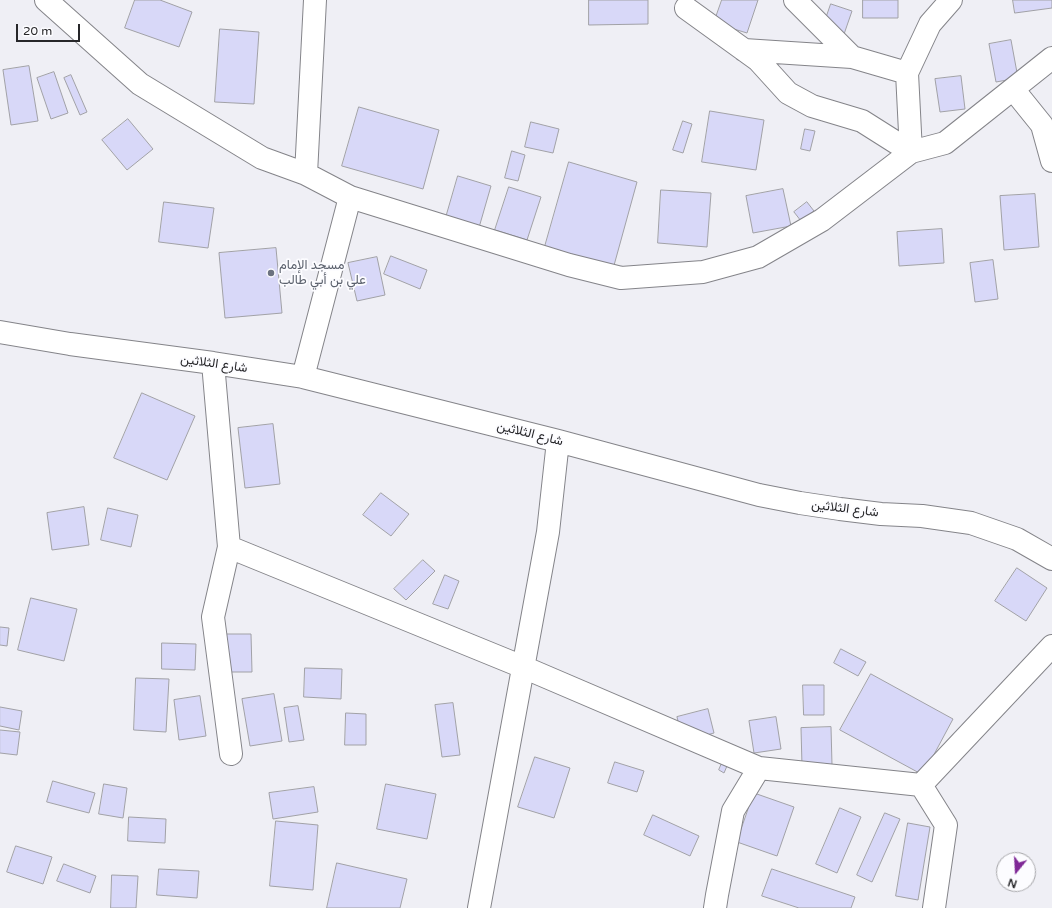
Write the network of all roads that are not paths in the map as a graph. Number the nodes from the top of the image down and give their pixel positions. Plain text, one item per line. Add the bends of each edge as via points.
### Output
1 (46, 0) edge
2 (315, 0) edge
3 (795, 0) edge
4 (951, 0) edge
5 (686, 8) dead end
6 (744, 50) junction
7 (852, 57) junction
8 (1052, 58) edge
9 (907, 73) junction
10 (1013, 89) junction
11 (911, 152) junction
12 (1052, 161) edge
13 (306, 174) junction
14 (350, 197) junction
15 (0, 332) edge
16 (213, 363) junction
17 (303, 377) junction
18 (558, 441) junction
19 (229, 547) junction
20 (1052, 559) edge
21 (1052, 646) edge
22 (523, 667) junction
23 (231, 754) dead end
24 (759, 768) junction
25 (921, 785) junction
26 (479, 908) edge
27 (715, 908) edge
28 (934, 908) edge

1 - 13 street via 140,84 262,158
2 - 13 street
3 - 7 street
4 - 9 street via 930,24
5 - 6 street
6 - 7 street
6 - 11 street via 758,60 788,93 812,106 862,121
7 - 9 street
8 - 10 street
9 - 11 street
10 - 11 street via 945,143
10 - 12 street via 1042,125
11 - 14 street via 822,220 758,257 703,272 621,278 569,265
13 - 14 street
14 - 17 street
15 - 16 street, شارع الثلاثين
16 - 17 street, شارع الثلاثين
16 - 19 street
17 - 18 street, شارع الثلاثين
18 - 20 street, شارع الثلاثين via 719,485 786,500 840,509 971,523 1017,539
18 - 22 street via 548,532
19 - 22 street
19 - 23 street via 212,617
21 - 25 street
22 - 24 street
22 - 26 street
24 - 25 street
24 - 27 street via 733,812
25 - 28 street via 946,825

